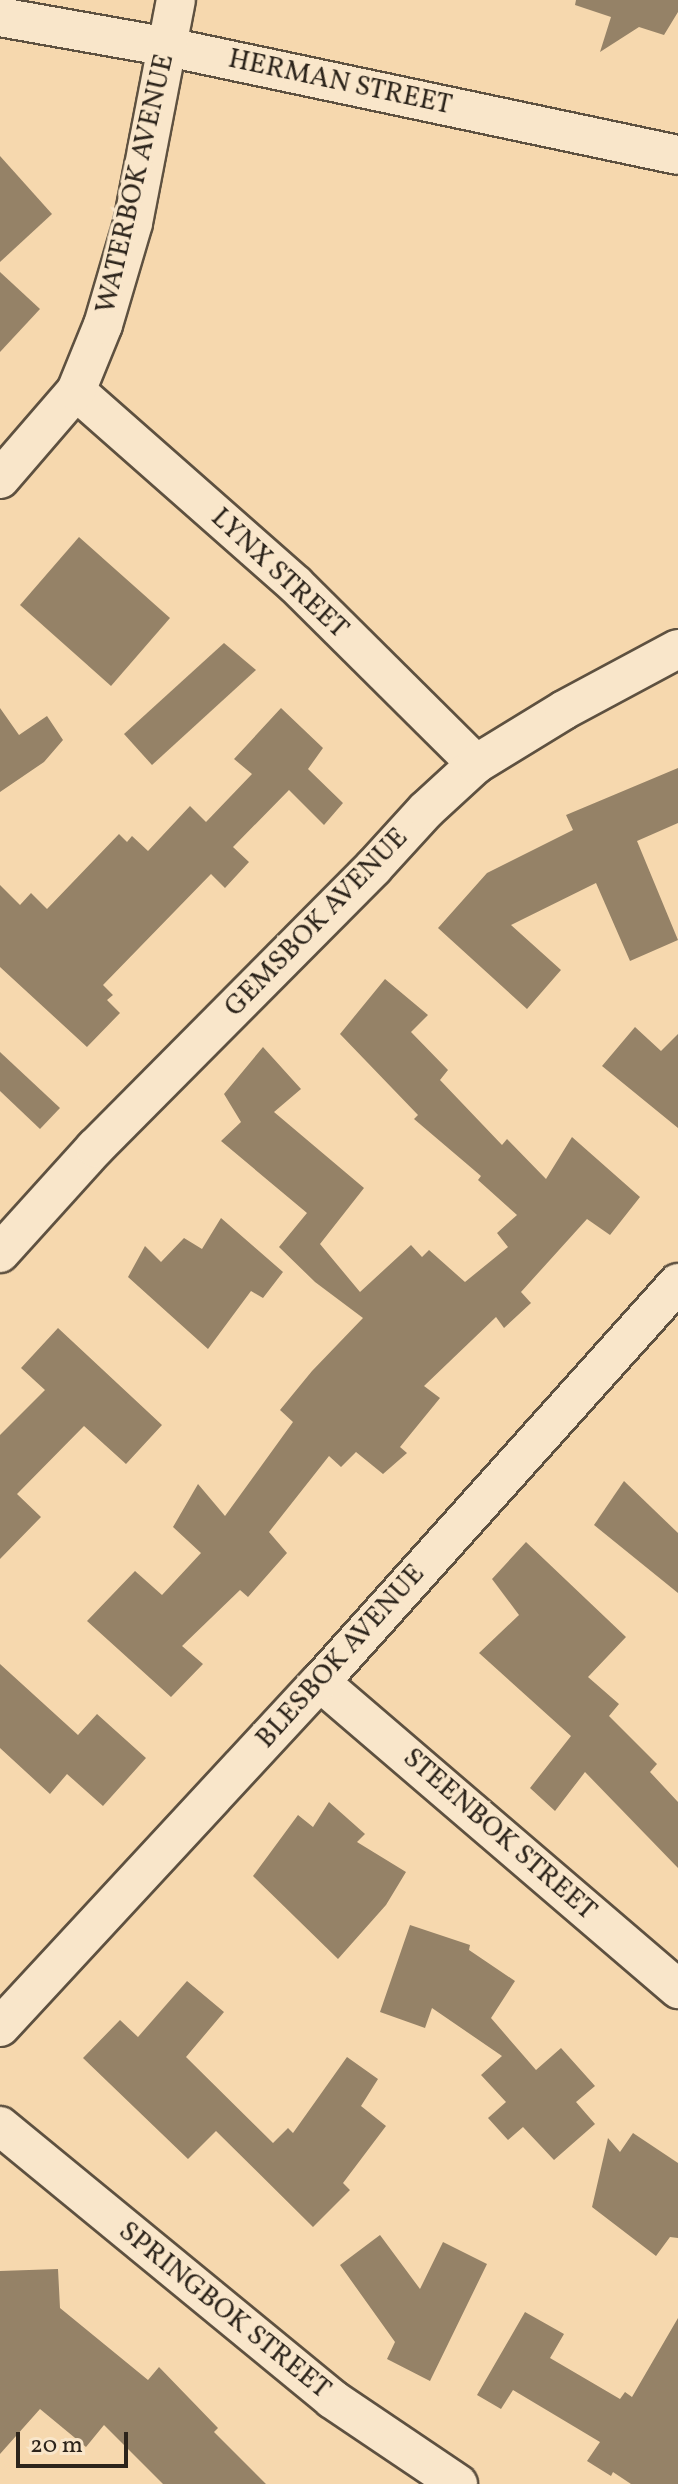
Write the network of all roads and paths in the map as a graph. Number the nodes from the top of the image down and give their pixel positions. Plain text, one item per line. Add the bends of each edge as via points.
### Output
1 (176, 0) edge
2 (0, 17) edge
3 (168, 47) junction
4 (678, 155) edge
5 (76, 391) junction
6 (0, 479) edge
7 (678, 649) edge
8 (476, 764) junction
9 (0, 1253) edge
10 (678, 1283) edge
11 (320, 1682) junction
12 (678, 1989) edge
13 (0, 2027) edge
14 (0, 2126) edge
15 (458, 2484) edge

1 - 3 street, WATERBOK AVENUE
2 - 3 street, HERMAN STREET
3 - 4 street, HERMAN STREET
3 - 5 street, WATERBOK AVENUE via 133,223 103,325
5 - 6 street, WATERBOK AVENUE
5 - 8 street, LYNX STREET via 296,585
7 - 8 street, GEMSBOK AVENUE
8 - 9 street, GEMSBOK AVENUE via 95,1148
10 - 11 street, BLESBOK AVENUE
11 - 12 street, STEENBOK STREET
11 - 13 street, BLESBOK AVENUE
14 - 15 street, SPRINGBOK STREET via 332,2399

